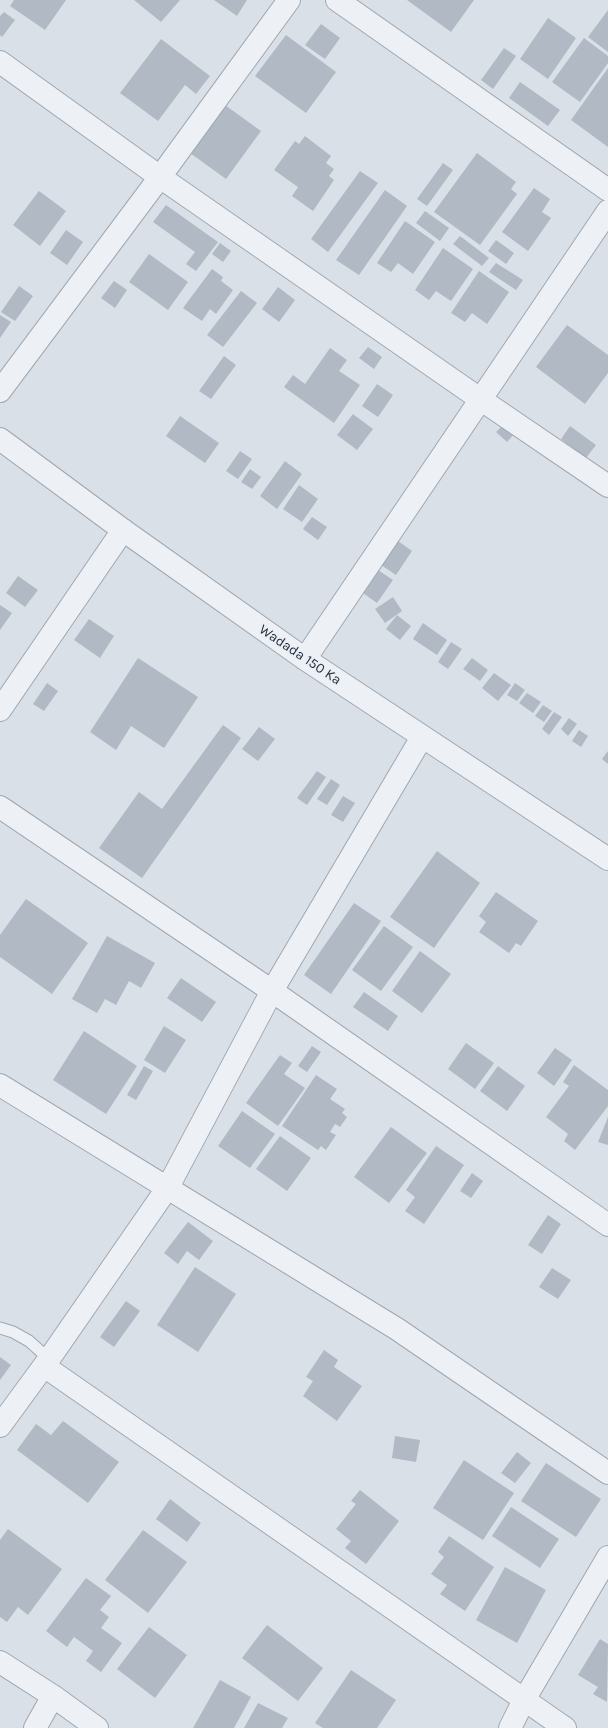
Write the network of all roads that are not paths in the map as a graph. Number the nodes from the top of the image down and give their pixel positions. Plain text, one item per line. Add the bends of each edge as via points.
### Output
1 (289, 0) edge
2 (336, 0) edge
3 (0, 62) edge
4 (160, 176) junction
5 (608, 190) edge
6 (608, 211) edge
7 (0, 391) edge
8 (480, 399) junction
9 (0, 439) edge
10 (608, 486) edge
11 (123, 530) junction
12 (305, 659) junction
13 (0, 710) edge
14 (422, 737) junction
15 (0, 807) edge
16 (608, 859) edge
17 (272, 992) junction
18 (0, 1085) edge
19 (168, 1187) junction
20 (608, 1225) edge
21 (0, 1328) edge
22 (47, 1362) junction
23 (0, 1426) edge
24 (608, 1473) edge
25 (608, 1556) edge
26 (0, 1662) edge
27 (53, 1696) junction
28 (524, 1700) junction
29 (35, 1728) edge
30 (96, 1728) edge
31 (510, 1728) edge
32 (566, 1728) edge

1 - 4 street
2 - 5 street
3 - 4 street
4 - 7 street
4 - 8 street
6 - 8 street
8 - 10 street
8 - 12 street
9 - 11 street, Wadada 150 Ka
11 - 12 street, Wadada 150 Ka
11 - 13 street
12 - 14 street, Wadada 150 Ka
14 - 16 street, Wadada 150 Ka
14 - 17 street
15 - 17 street
17 - 19 street
17 - 20 street
18 - 19 street
19 - 22 street
19 - 24 street via 397,1329
21 - 22 lane via 28,1340
22 - 23 street
22 - 28 street
25 - 28 street
26 - 27 street
27 - 29 street
27 - 30 street
28 - 31 street
28 - 32 street

